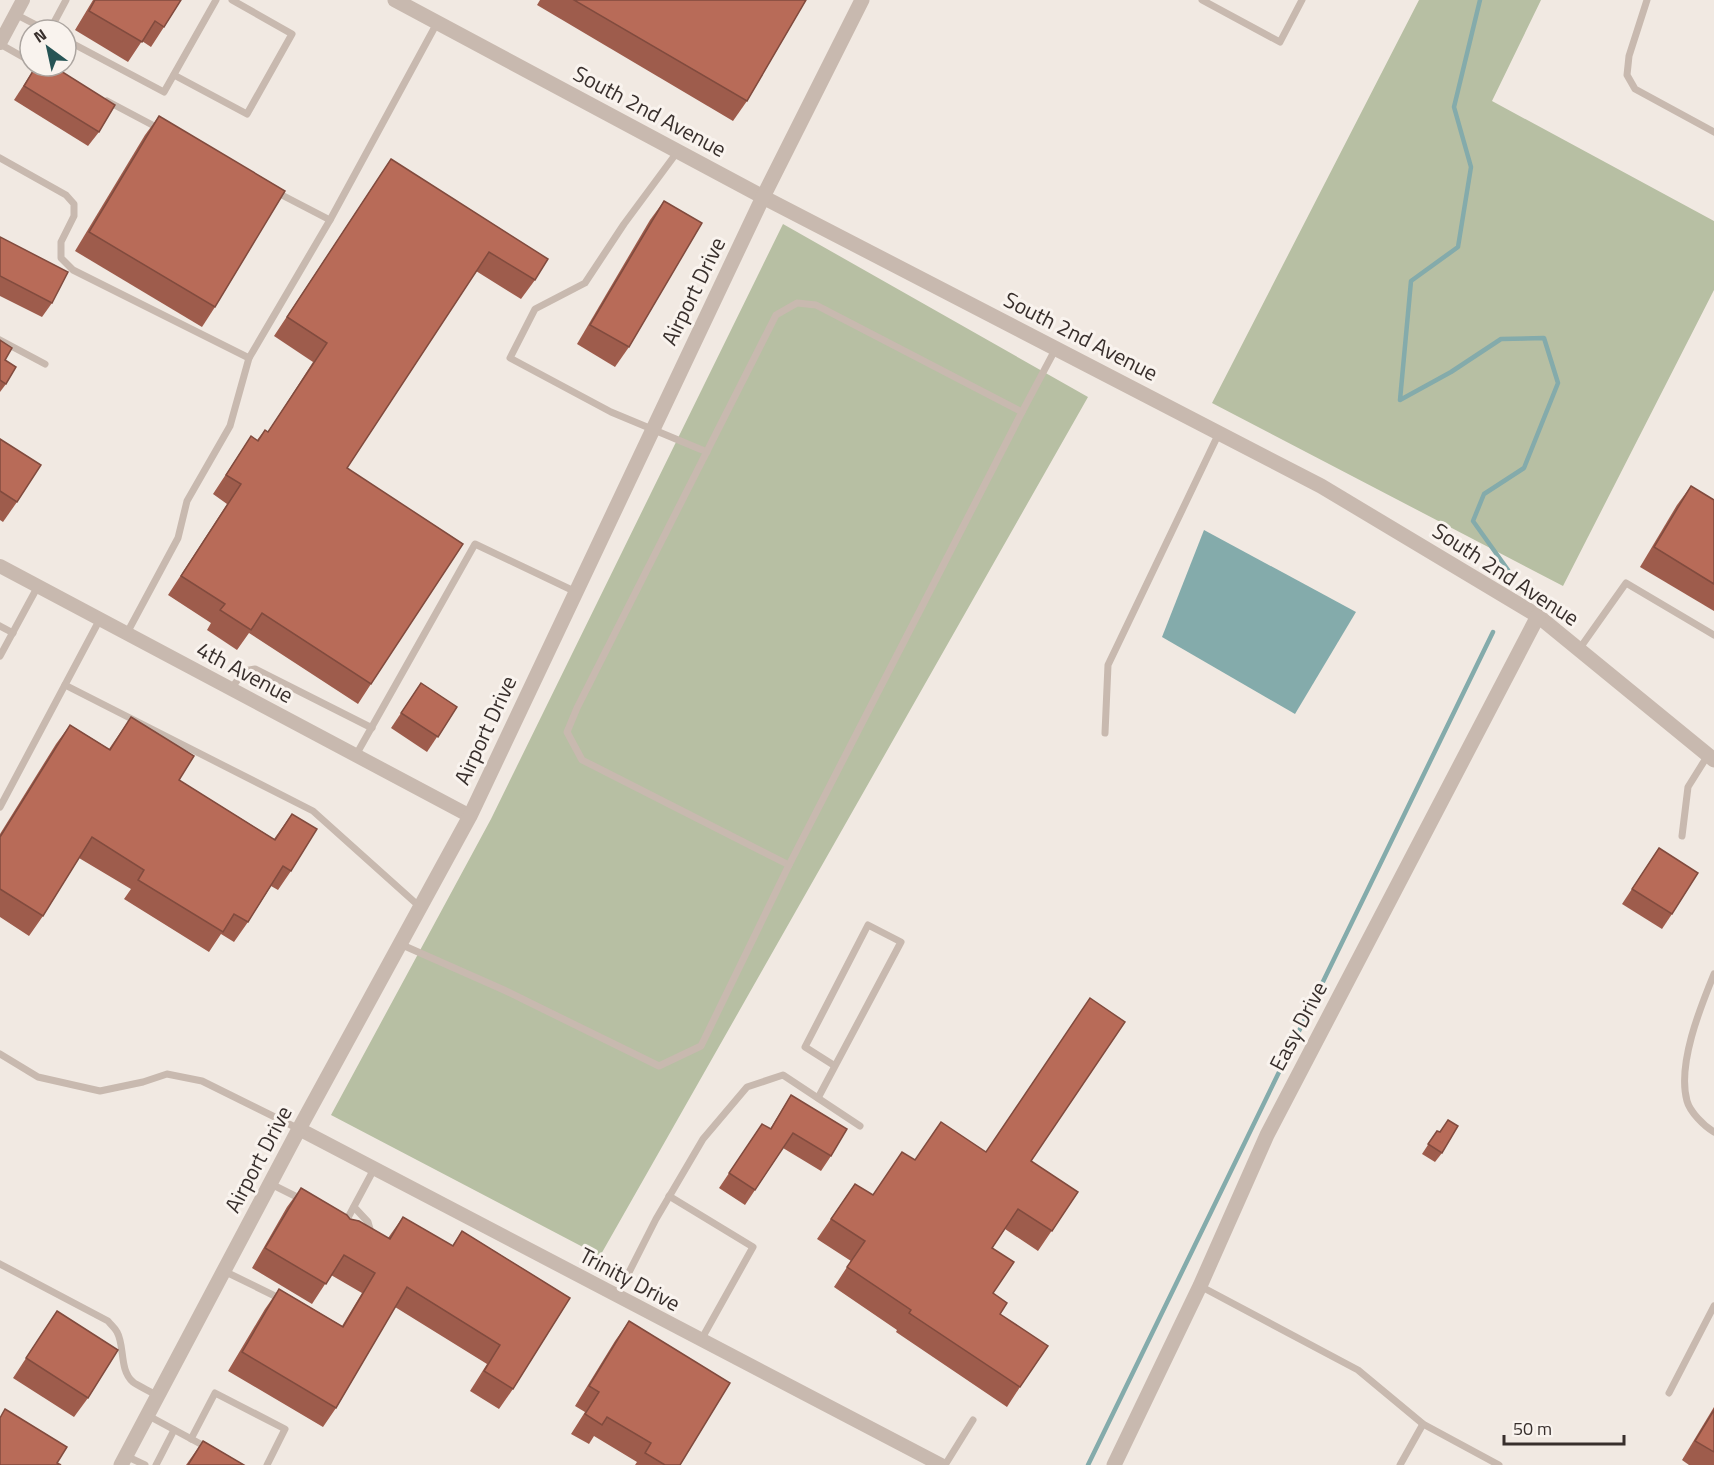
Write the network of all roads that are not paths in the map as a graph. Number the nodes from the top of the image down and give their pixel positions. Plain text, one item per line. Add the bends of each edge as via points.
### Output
1 (23, 0) edge
2 (66, 0) edge
3 (216, 0) edge
4 (232, 0) edge
5 (395, 0) edge
6 (862, 0) edge
7 (1202, 0) edge
8 (1302, 0) edge
9 (1647, 0) edge
10 (15, 14) junction
11 (23, 18) edge
12 (55, 18) edge
13 (438, 23) junction
14 (0, 44) edge
15 (78, 46) edge
16 (18, 54) edge
17 (174, 75) junction
18 (99, 97) edge
19 (162, 131) edge
20 (1714, 132) edge
21 (678, 151) junction
22 (0, 158) edge
23 (267, 186) edge
24 (763, 197) junction
25 (330, 220) junction
26 (0, 340) edge
27 (1056, 348) junction
28 (249, 358) junction
29 (45, 364) dead end
30 (1022, 412) junction
31 (652, 429) junction
32 (1219, 433) junction
33 (707, 452) junction
34 (0, 566) edge
35 (38, 586) junction
36 (576, 592) junction
37 (1538, 615) junction
38 (100, 619) junction
39 (0, 626) edge
40 (13, 633) junction
41 (127, 633) junction
42 (1714, 635) edge
43 (1580, 648) junction
44 (0, 656) edge
45 (65, 685) junction
46 (231, 689) junction
47 (372, 728) junction
48 (1105, 733) dead end
49 (356, 755) junction
50 (1711, 757) edge
51 (0, 807) edge
52 (470, 816) junction
53 (1682, 836) dead end
54 (789, 865) junction
55 (420, 907) junction
56 (400, 944) junction
57 (1714, 974) edge
58 (0, 1054) edge
59 (835, 1066) junction
60 (818, 1098) junction
61 (860, 1126) dead end
62 (299, 1129) junction
63 (1714, 1132) edge
64 (374, 1169) junction
65 (270, 1184) junction
66 (669, 1196) junction
67 (312, 1204) edge
68 (354, 1208) junction
69 (339, 1234) edge
70 (364, 1245) edge
71 (0, 1264) edge
72 (224, 1271) junction
73 (1200, 1286) junction
74 (617, 1296) junction
75 (292, 1304) edge
76 (1714, 1306) edge
77 (701, 1340) junction
78 (1669, 1393) dead end
79 (158, 1396) junction
80 (147, 1415) junction
81 (973, 1420) dead end
82 (1424, 1424) junction
83 (174, 1430) junction
84 (191, 1439) junction
85 (219, 1455) edge
86 (123, 1460) edge
87 (145, 1465) edge
88 (156, 1465) edge
89 (267, 1465) edge
90 (943, 1465) edge
91 (1114, 1465) edge
92 (1401, 1465) edge
93 (1499, 1465) edge

1 - 10 street
2 - 12 lane
3 - 17 lane
4 - 17 lane via 292,34 247,114
5 - 13 street, South 2nd Avenue
6 - 24 street, Airport Drive
7 - 8 lane via 1280,42
9 - 20 lane via 1627,75 1635,89
10 - 11 lane
10 - 14 street
13 - 21 street, South 2nd Avenue
13 - 25 lane
14 - 16 lane
15 - 17 lane via 164,92
18 - 19 lane
21 - 24 street, South 2nd Avenue
21 - 31 lane via 585,283 535,309 510,358 611,412
22 - 28 lane via 66,195 74,204 74,216 61,242 61,258 73,270
23 - 25 lane
24 - 27 street, South 2nd Avenue
24 - 31 street, Airport Drive
25 - 28 lane
26 - 29 lane
27 - 30 lane
27 - 32 street, South 2nd Avenue
28 - 41 lane via 230,426 186,501 178,538
30 - 33 lane via 816,305 797,303 776,315
30 - 54 lane
31 - 33 lane
31 - 36 street, Airport Drive
32 - 37 street, South 2nd Avenue via 1321,486
32 - 48 lane via 1108,665
33 - 54 lane via 567,732 582,760
34 - 35 street, 4th Avenue
35 - 38 street, 4th Avenue
35 - 40 lane
36 - 47 lane via 475,544
36 - 52 street, Airport Drive
37 - 43 street, South 2nd Avenue
37 - 73 street, Easy Drive via 1266,1134
38 - 41 street, 4th Avenue
38 - 45 lane
39 - 40 lane
40 - 44 lane
41 - 46 street, 4th Avenue
42 - 43 lane via 1626,583
43 - 50 street, South 2nd Avenue
45 - 51 lane
45 - 55 lane via 314,811
46 - 47 lane via 244,671 255,669
46 - 49 street, 4th Avenue
47 - 49 lane
49 - 52 street, 4th Avenue
50 - 53 lane via 1688,787
52 - 55 street, Airport Drive
54 - 56 lane via 701,1046 659,1066
55 - 56 street, Airport Drive
56 - 62 street, Airport Drive
57 - 63 lane via 1683,1072 1687,1103
58 - 62 lane via 38,1077 100,1091 167,1074 202,1081
59 - 59 lane via 901,942 868,926 805,1047
59 - 60 lane
60 - 61 lane
60 - 66 lane via 783,1075 747,1087 703,1139
62 - 64 street, Trinity Drive
62 - 65 street, Airport Drive
64 - 68 lane
64 - 74 street, Trinity Drive
65 - 67 lane
65 - 72 street, Airport Drive
66 - 74 lane
66 - 77 lane via 753,1246
68 - 69 lane
68 - 70 lane via 370,1229
71 - 79 lane via 108,1321 118,1334 129,1378
72 - 75 lane
72 - 79 street, Airport Drive
73 - 82 lane via 1358,1370
73 - 91 street, Easy Drive
74 - 77 street, Trinity Drive
76 - 78 lane
77 - 90 street, Trinity Drive
79 - 80 street, Airport Drive
80 - 83 lane
80 - 86 street, Airport Drive
81 - 90 lane
82 - 92 lane
82 - 93 lane
83 - 84 lane
83 - 88 lane
84 - 85 lane
84 - 89 lane via 215,1393 285,1430
86 - 87 lane

